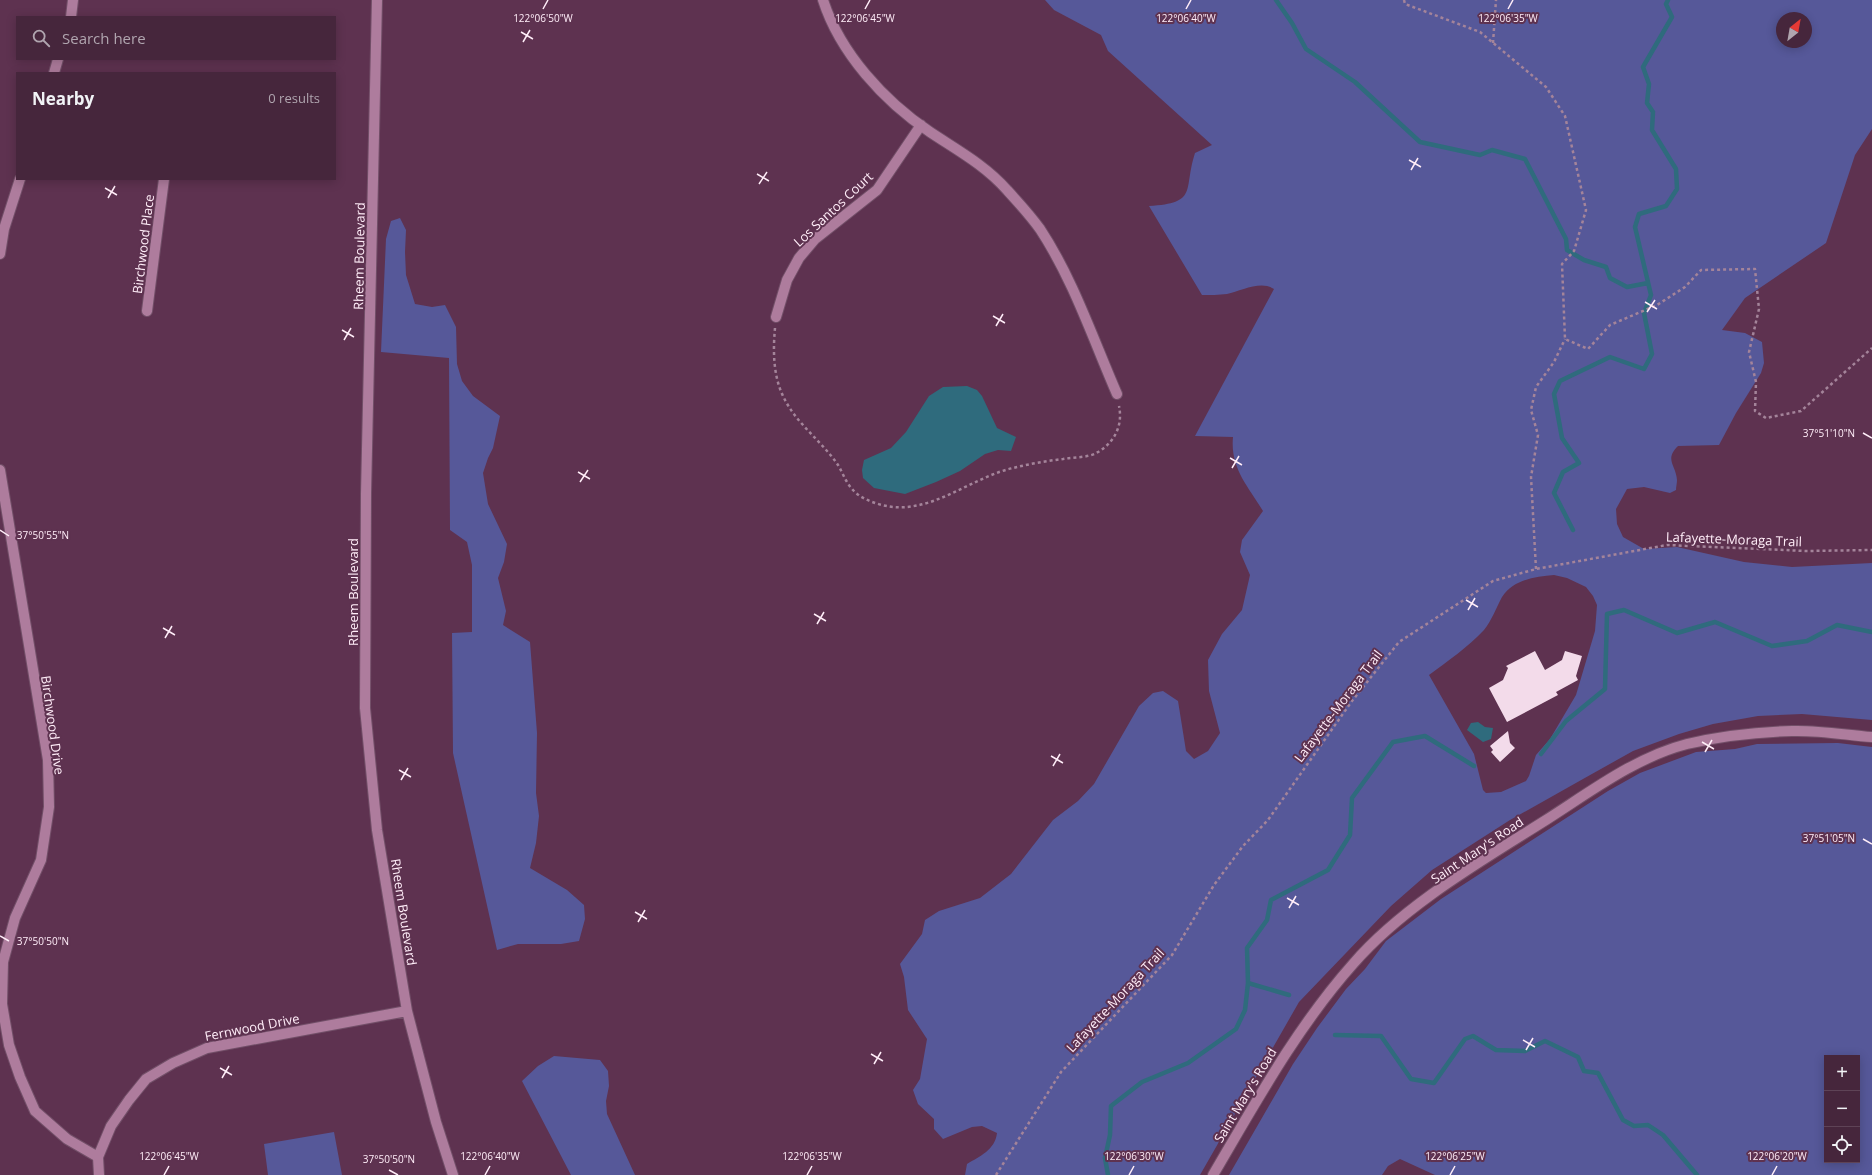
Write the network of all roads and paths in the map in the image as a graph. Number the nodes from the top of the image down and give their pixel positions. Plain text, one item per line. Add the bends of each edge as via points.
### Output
1 (73, 0) edge
2 (377, 0) edge
3 (823, 0) edge
4 (1404, 0) edge
5 (1496, 0) edge
6 (71, 16) edge
7 (1493, 43) junction
8 (58, 60) edge
9 (54, 72) edge
10 (921, 126) junction
11 (20, 180) edge
12 (164, 180) edge
13 (0, 254) edge
14 (147, 312) dead end
15 (776, 317) joint
16 (1565, 339) junction
17 (1872, 348) edge
18 (1117, 394) joint
19 (0, 470) edge
20 (1872, 550) edge
21 (1536, 569) junction
22 (1872, 737) edge
23 (407, 1011) junction
24 (98, 1157) junction
25 (99, 1175) edge
26 (453, 1175) edge
27 (996, 1175) edge
28 (1213, 1175) edge

1 - 6 street
2 - 23 street, Rheem Boulevard via 366,494 365,708 377,830
3 - 10 street via 833,24 862,71 874,86
4 - 7 path via 1405,4 1480,32
5 - 7 path
7 - 16 path via 1546,87 1565,116 1586,210 1574,251 1562,264
8 - 9 street
10 - 15 street, Los Santos Court via 877,190 815,240 799,258 787,280
10 - 18 street via 970,157 988,172 1019,203 1039,229 1075,297
11 - 13 street via 4,229
12 - 14 street, Birchwood Place
15 - 18 path via 774,359 783,396 801,424 837,463 852,489 863,498 882,505 905,508 944,497 995,473 1097,453 1115,438 1120,413
16 - 17 path via 1588,349 1610,325 1657,305 1685,288 1701,270 1755,269 1759,308 1749,352 1756,382 1755,411 1766,418 1802,410
16 - 21 path via 1554,362 1536,387 1531,410 1538,435 1531,477
19 - 24 street, Birchwood Drive via 48,760 49,807 41,860 15,918 3,962 2,1004 9,1045 35,1111 67,1139
20 - 21 path, Lafayette-Moraga Trail via 1807,551 1666,545
21 - 27 path, Lafayette-Moraga Trail via 1493,581 1399,642 1348,706 1268,820 1243,846 1214,885 1172,955 1060,1072
22 - 28 street, Saint Mary's Road via 1793,731 1730,736 1685,745 1642,761 1503,847 1421,902 1354,962 1317,1007 1277,1067
23 - 24 street, Fernwood Drive via 207,1048 173,1063 146,1079 129,1100 111,1126
23 - 26 street, Rheem Boulevard via 436,1122
24 - 25 street, Fernwood Drive

